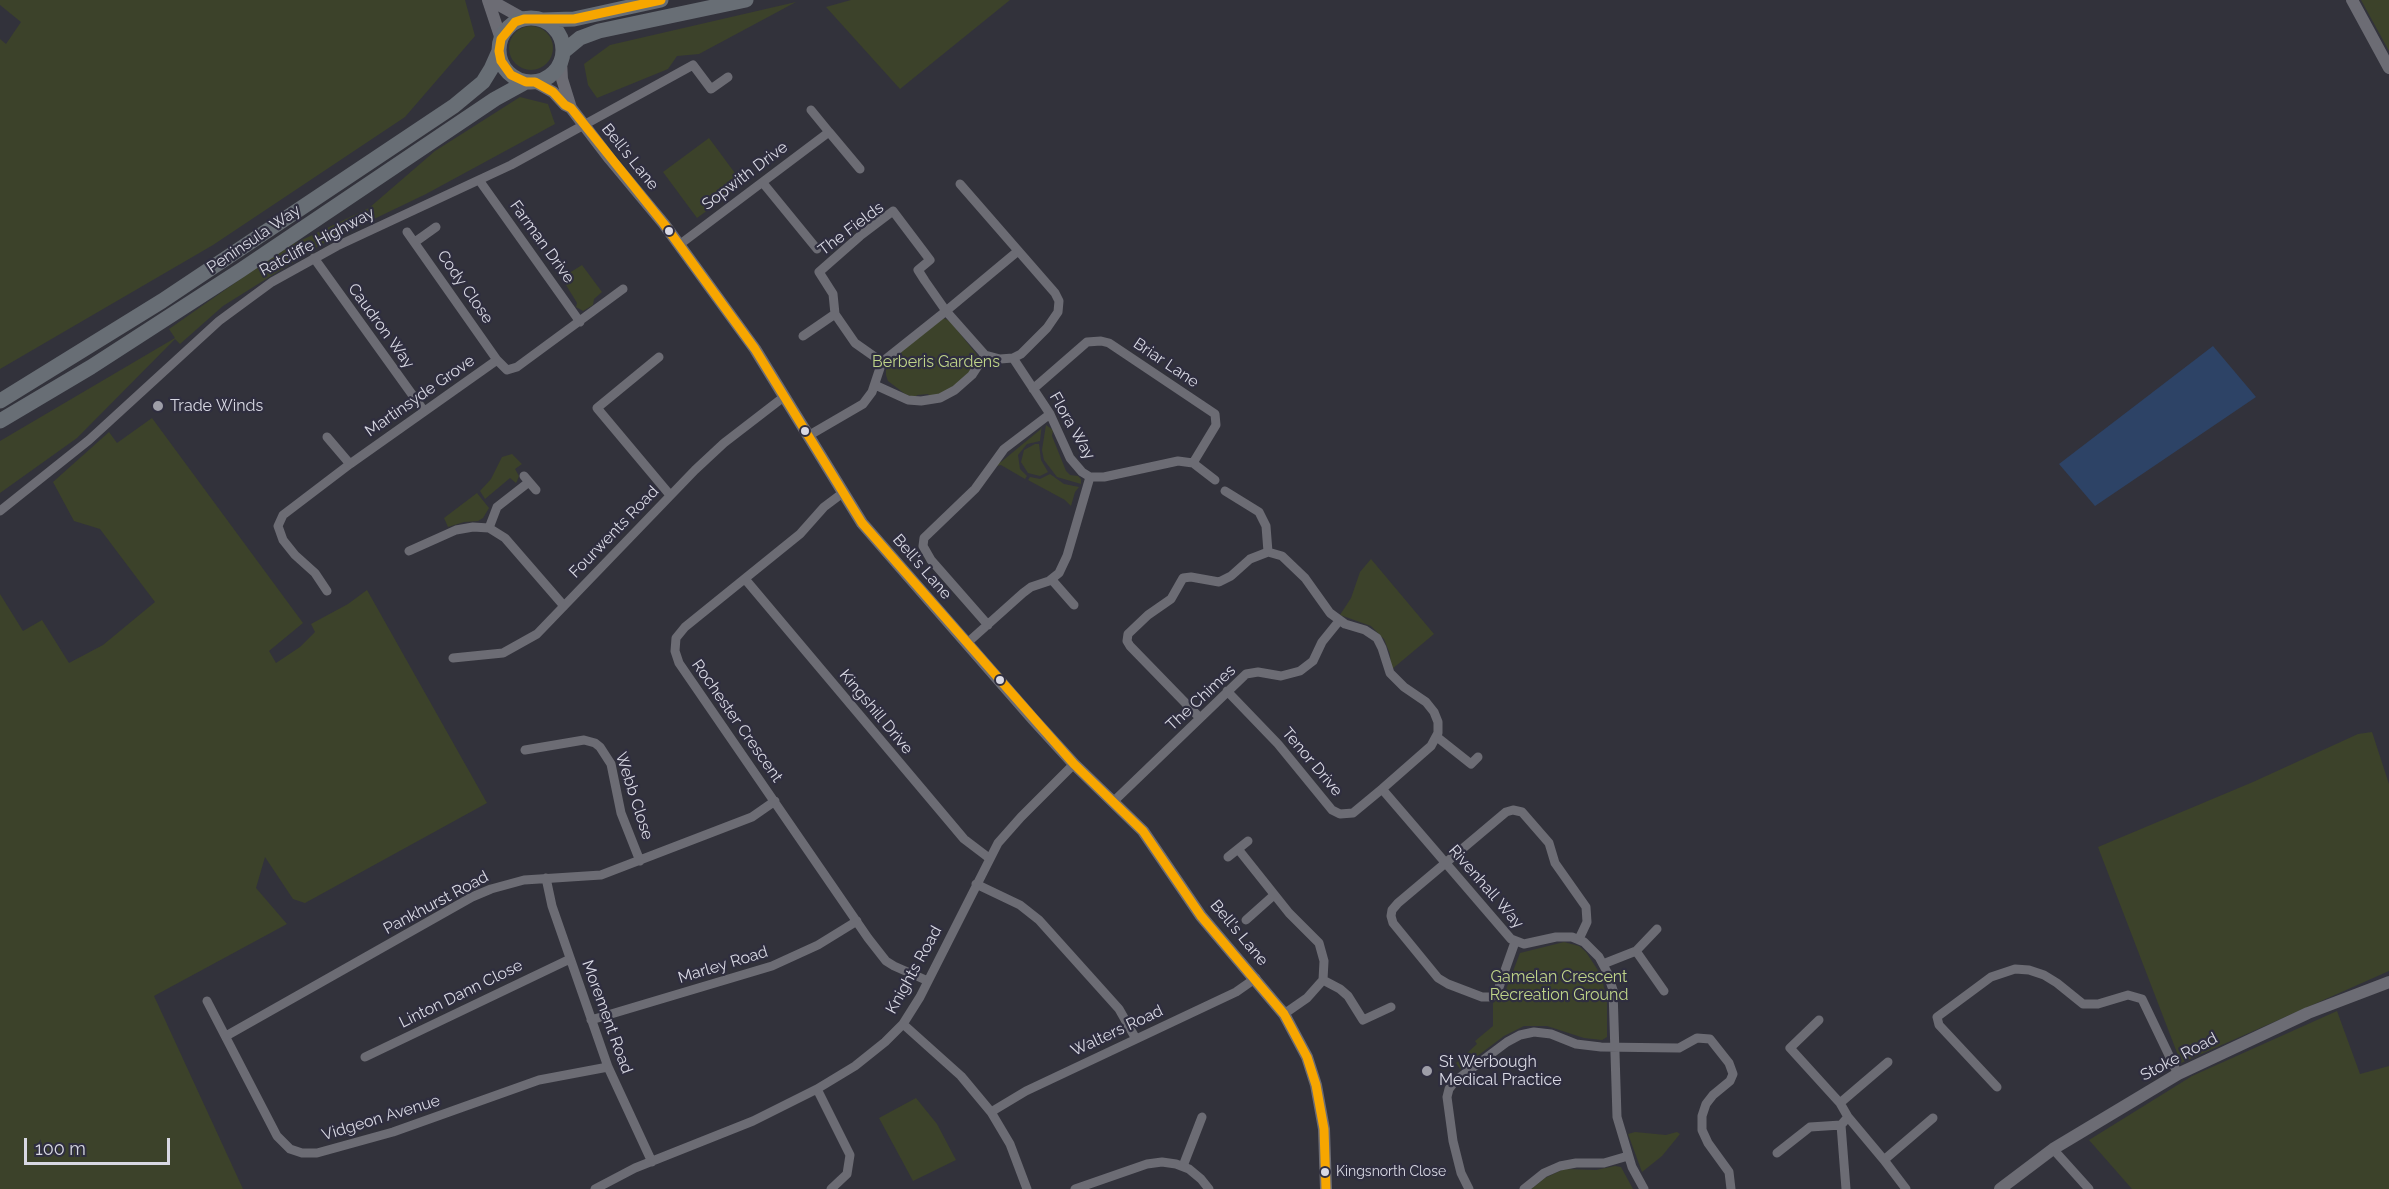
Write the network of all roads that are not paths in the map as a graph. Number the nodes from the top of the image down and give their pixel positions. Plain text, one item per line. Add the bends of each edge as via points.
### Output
1 (489, 0) edge
2 (662, 0) edge
3 (746, 0) edge
4 (2352, 0) edge
5 (530, 19) junction
6 (500, 45) junction
7 (562, 57) junction
8 (2389, 68) edge
9 (728, 77) dead end
10 (531, 82) junction
11 (571, 108) junction
12 (811, 110) dead end
13 (583, 124) junction
14 (829, 132) junction
15 (860, 169) dead end
16 (479, 180) junction
17 (763, 183) junction
18 (960, 184) dead end
19 (436, 228) dead end
20 (407, 232) dead end
21 (415, 242) junction
22 (679, 245) junction
23 (818, 249) dead end
24 (1018, 251) junction
25 (314, 258) junction
26 (623, 289) dead end
27 (946, 311) junction
28 (835, 314) junction
29 (580, 322) junction
30 (803, 336) dead end
31 (985, 355) junction
32 (659, 357) dead end
33 (1013, 358) junction
34 (497, 360) junction
35 (882, 362) junction
36 (875, 385) junction
37 (1033, 389) junction
38 (785, 396) junction
39 (0, 401) edge
40 (424, 411) junction
41 (1050, 414) junction
42 (0, 421) edge
43 (808, 436) junction
44 (327, 437) dead end
45 (350, 464) junction
46 (1193, 464) junction
47 (1090, 477) junction
48 (1215, 480) dead end
49 (536, 490) dead end
50 (1225, 491) dead end
51 (844, 492) junction
52 (670, 495) junction
53 (0, 511) edge
54 (489, 528) junction
55 (409, 551) dead end
56 (1268, 552) junction
57 (745, 579) junction
58 (1052, 580) junction
59 (327, 591) dead end
60 (1074, 605) dead end
61 (564, 606) junction
62 (1339, 621) junction
63 (988, 625) junction
64 (966, 644) junction
65 (453, 658) dead end
66 (1227, 691) junction
67 (1200, 718) junction
68 (1437, 737) junction
69 (525, 750) dead end
70 (1478, 757) dead end
71 (1074, 764) junction
72 (1382, 789) junction
73 (775, 801) junction
74 (1114, 801) junction
75 (1248, 841) dead end
76 (1238, 849) junction
77 (1228, 857) dead end
78 (989, 858) junction
79 (640, 861) junction
80 (1446, 864) junction
81 (546, 878) junction
82 (976, 884) junction
83 (1274, 895) junction
84 (1246, 920) dead end
85 (857, 921) junction
86 (1658, 929) dead end
87 (1580, 939) junction
88 (1515, 942) junction
89 (1636, 951) junction
90 (570, 959) junction
91 (1604, 964) junction
92 (1256, 978) junction
93 (1323, 980) junction
94 (928, 981) junction
95 (2389, 982) edge
96 (1664, 991) dead end
97 (207, 1001) dead end
98 (1391, 1007) dead end
99 (1284, 1014) junction
100 (591, 1020) junction
101 (1820, 1020) dead end
102 (903, 1024) junction
103 (226, 1036) junction
104 (1136, 1039) junction
105 (1614, 1047) junction
106 (365, 1057) dead end
107 (1887, 1062) dead end
108 (608, 1067) junction
109 (2178, 1074) junction
110 (1997, 1087) dead end
111 (817, 1089) junction
112 (1840, 1103) junction
113 (991, 1112) junction
114 (1848, 1117) junction
115 (1202, 1118) dead end
116 (1933, 1118) dead end
117 (1841, 1125) junction
118 (2053, 1149) junction
119 (1777, 1153) dead end
120 (1628, 1156) junction
121 (1884, 1160) junction
122 (652, 1162) junction
123 (1183, 1166) junction
124 (594, 1189) edge
125 (831, 1189) edge
126 (1027, 1189) edge
127 (1075, 1189) edge
128 (1209, 1189) edge
129 (1326, 1189) edge
130 (1469, 1189) edge
131 (1524, 1189) edge
132 (1644, 1189) edge
133 (1731, 1189) edge
134 (1845, 1189) edge
135 (1906, 1189) edge
136 (2000, 1189) edge
137 (2088, 1189) edge

1 - 5 street
1 - 6 street
2 - 5 main road via 574,19
3 - 7 main road via 599,31 580,38
4 - 8 street
5 - 6 main road via 508,28
5 - 7 main road via 551,26 558,33
6 - 10 main road via 504,68
6 - 39 main road, Peninsula Way via 483,82 454,106 171,295
7 - 10 main road via 549,76
7 - 11 street, Bell's Lane via 562,79
9 - 13 street, Ratcliffe Highway via 711,89 693,65
10 - 11 street, Bell's Lane via 553,92
10 - 42 main road, Peninsula Way via 495,99 242,270
11 - 13 street, Bell's Lane
12 - 14 street
13 - 16 street, Ratcliffe Highway
13 - 22 street, Bell's Lane
14 - 15 street
14 - 17 street, Sopwith Drive
16 - 25 street, Ratcliffe Highway
16 - 29 street, Farman Drive
17 - 22 street, Sopwith Drive
17 - 23 street
18 - 24 street
19 - 21 street
20 - 21 street, Cody Close
21 - 34 street, Cody Close
22 - 38 street, Bell's Lane
24 - 27 street
24 - 33 street via 1055,293 1059,306 1047,328
25 - 40 street, Caudron Way
25 - 53 street, Ratcliffe Highway via 260,290 219,321 90,440
26 - 29 street, Martinsyde Grove
27 - 28 street, The Fields via 918,270 930,260 893,211 819,272 833,294
27 - 31 street
27 - 35 street
28 - 30 street
28 - 35 street, The Fields via 855,344
29 - 34 street, Martinsyde Grove via 517,367 507,370
31 - 33 street
31 - 36 street via 972,375 940,398 908,400
32 - 52 street via 597,408
33 - 37 street, Flora Way
34 - 40 street, Martinsyde Grove
35 - 36 street
36 - 43 street via 863,404
37 - 41 street, Flora Way
37 - 46 street, Briar Lane via 1083,344 1095,340 1109,343 1215,414 1216,425
38 - 43 street, Bell's Lane
38 - 52 street, Fourwents Road via 717,449
40 - 45 street, Martinsyde Grove
41 - 47 street, Flora Way via 1076,466
41 - 63 street via 1004,449 975,489 924,538 923,546 931,560
43 - 51 street, Bell's Lane
44 - 45 street
45 - 59 street, Martinsyde Grove via 297,503 278,526 288,548 315,573
46 - 47 street, Flora Way via 1167,462
46 - 48 street
47 - 58 street via 1063,567
49 - 54 street via 526,479 497,507
50 - 56 street via 1262,515
51 - 57 street, Rochester Crescent
51 - 64 street, Bell's Lane via 862,523
52 - 61 street, Fourwents Road
54 - 55 street via 456,530
54 - 61 street via 505,538
56 - 62 street via 1288,561
56 - 67 street via 1244,563 1219,582 1184,578 1171,599 1128,634 1128,644
57 - 73 street, Rochester Crescent via 685,627 676,638 675,651 679,663
57 - 78 street, Kingshill Drive via 964,839
58 - 60 street
58 - 63 street via 1023,593
61 - 65 street, Fourwents Road via 537,634 514,649 490,656
62 - 66 street, The Chimes via 1306,668 1281,676 1249,673
62 - 68 street via 1377,638 1390,673 1434,711
63 - 64 street
64 - 71 street, Bell's Lane
66 - 67 street, The Chimes
66 - 72 street, Tenor Drive via 1278,744 1334,812 1353,813
67 - 74 street, The Chimes
68 - 70 street via 1471,764
68 - 72 street, Tenor Drive
69 - 79 street, Webb Close via 584,741 600,747 611,764 621,813
71 - 74 street, Bell's Lane
71 - 78 street, Knights Road via 1008,831
72 - 80 street, Rivenhall Way
73 - 79 street, Pankhurst Road via 752,817
73 - 85 street, Rochester Crescent
74 - 92 street, Bell's Lane via 1143,831 1201,916
75 - 76 street
76 - 77 street
76 - 83 street
78 - 82 street, Knights Road
79 - 81 street, Pankhurst Road via 601,875
80 - 87 street via 1506,812 1522,812 1548,843 1555,863 1586,907 1587,922
80 - 88 street, Rivenhall Way
80 - 88 street via 1398,903 1391,916 1438,978 1482,997 1495,996
81 - 90 street, Morement Road
81 - 103 street, Pankhurst Road via 503,884 472,897
82 - 94 street, Knights Road
82 - 104 street via 1020,905 1039,920 1119,1009
83 - 84 street
83 - 93 street via 1318,943 1324,961
85 - 94 street, Rochester Crescent via 886,961
85 - 100 street, Marley Road via 772,966
86 - 89 street
87 - 88 street, Rivenhall Way via 1562,936 1529,944
87 - 91 street
89 - 91 street
89 - 96 street
90 - 100 street, Morement Road
90 - 106 street, Linton Dann Close
91 - 105 street via 1614,990
92 - 99 street, Bell's Lane
92 - 104 street, Walters Road via 1236,992
93 - 98 street via 1348,996 1364,1020
93 - 99 street via 1307,998
94 - 102 street, Knights Road
95 - 109 street, Stoke Road via 2308,1012
97 - 103 street, Vidgeon Avenue
99 - 129 street, Bell's Lane via 1307,1057 1316,1085 1324,1129
100 - 108 street, Morement Road
101 - 112 street via 1790,1048
102 - 111 street, Knights Road via 869,1055
102 - 113 street via 961,1076
103 - 108 street, Vidgeon Avenue via 277,1136 290,1149 309,1153 393,1132 538,1080
104 - 113 street, Walters Road via 1026,1091
105 - 120 street via 1615,1109
105 - 130 street via 1576,1044 1551,1034 1527,1033 1507,1042 1455,1081 1447,1097 1452,1136
105 - 133 street via 1679,1048 1700,1037 1713,1041 1732,1067 1732,1077 1706,1104 1702,1130 1729,1172
107 - 112 street
108 - 122 street, Morement Road
109 - 110 street via 2142,999 2128,995 2083,1004 2044,975 2015,969 1991,977 1937,1017 1939,1024
109 - 118 street, Stoke Road
111 - 122 street, Knights Road via 753,1121
111 - 125 street via 850,1155 847,1174
112 - 114 street
113 - 126 street via 1010,1144
114 - 117 street
114 - 121 street
115 - 123 street
116 - 121 street
117 - 119 street via 1810,1127
117 - 134 street
118 - 136 street, Stoke Road
118 - 137 street
120 - 131 street via 1605,1163 1560,1166
120 - 132 street
121 - 135 street
122 - 124 street, Knights Road
123 - 127 street via 1169,1162 1147,1164
123 - 128 street

